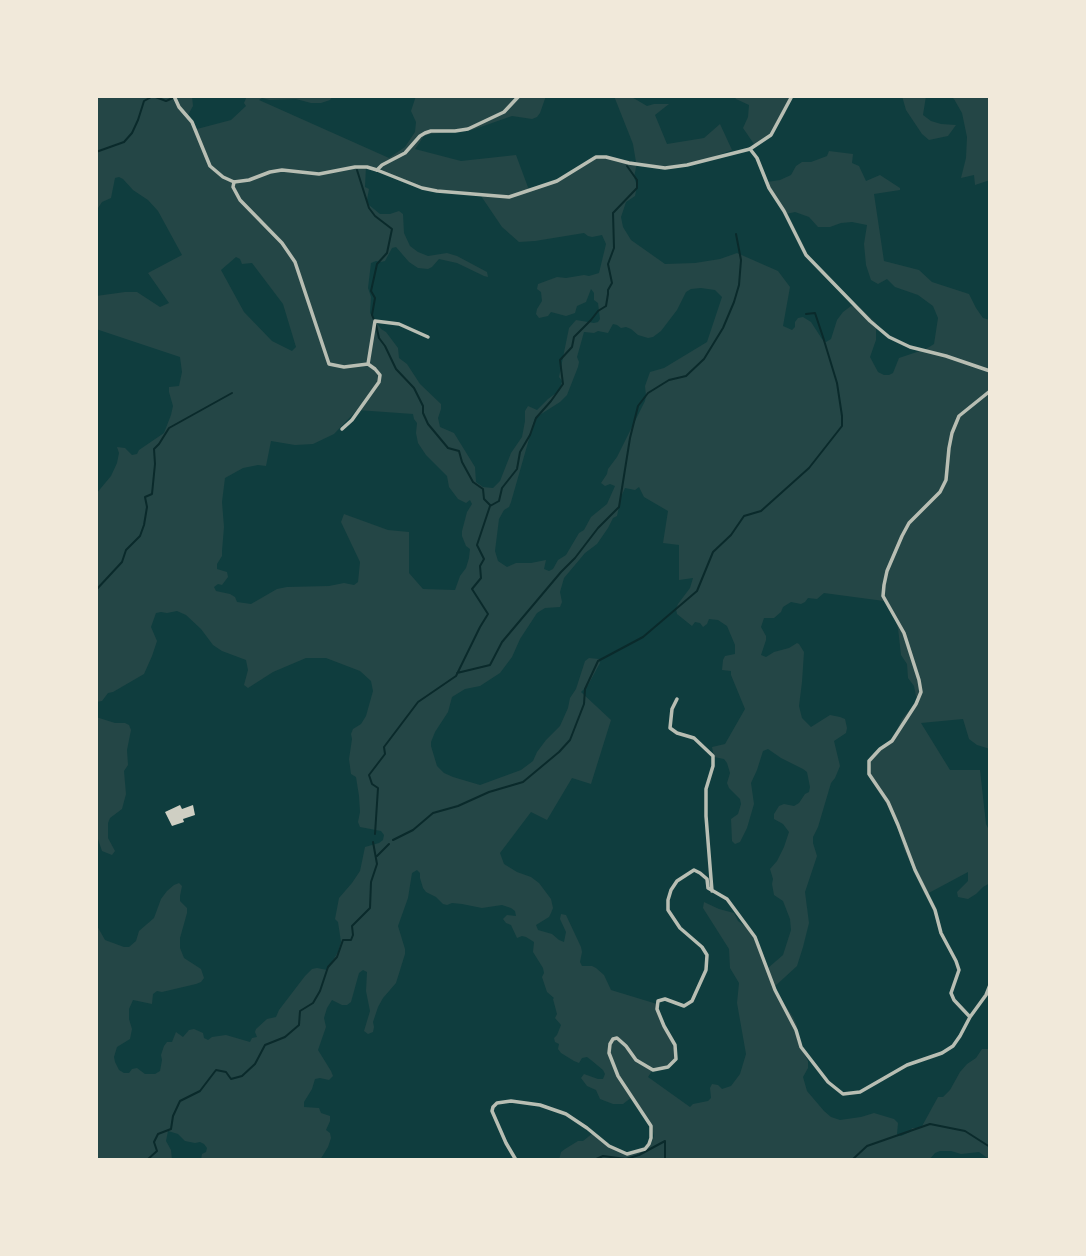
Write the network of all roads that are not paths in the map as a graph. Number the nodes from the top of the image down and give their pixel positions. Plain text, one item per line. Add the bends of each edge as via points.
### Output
1 (174, 96) edge
2 (519, 96) edge
3 (792, 96) edge
4 (750, 149) junction
5 (377, 170) junction
6 (234, 182) junction
7 (428, 337) dead end
8 (368, 364) junction
9 (990, 370) edge
10 (990, 391) edge
11 (342, 429) dead end
12 (677, 699) dead end
13 (712, 891) junction
14 (990, 985) edge
15 (970, 1017) junction
16 (516, 1160) edge

1 - 6 street via 210,166
2 - 5 street via 504,113 468,129 425,132 405,153
3 - 4 street via 771,135
4 - 5 street via 665,167 596,158 557,181 509,197 430,190
4 - 9 street via 806,256 870,321 910,347
5 - 6 street via 355,167 319,174 282,170
6 - 8 street via 240,200 295,262 329,365
7 - 8 street via 399,324 375,321
8 - 11 street via 380,375 379,382
10 - 15 street via 958,415 946,480 909,523 887,571 883,596 904,633 921,692 892,740 869,761 869,774 888,802 956,961 959,970 951,993
12 - 13 street via 670,728 694,738 713,756 706,789
13 - 15 street via 727,899 755,937 800,1047 843,1094 860,1092 906,1065 942,1053 953,1046
13 - 16 street via 707,879 694,870 677,881 668,900 668,910 680,928 706,955 706,971 692,1001 684,1006 658,1001 676,1059 668,1067 653,1070 636,1060 617,1038 610,1044 618,1076 651,1126 649,1144 627,1154 566,1114 541,1105 497,1103 492,1111
14 - 15 street

